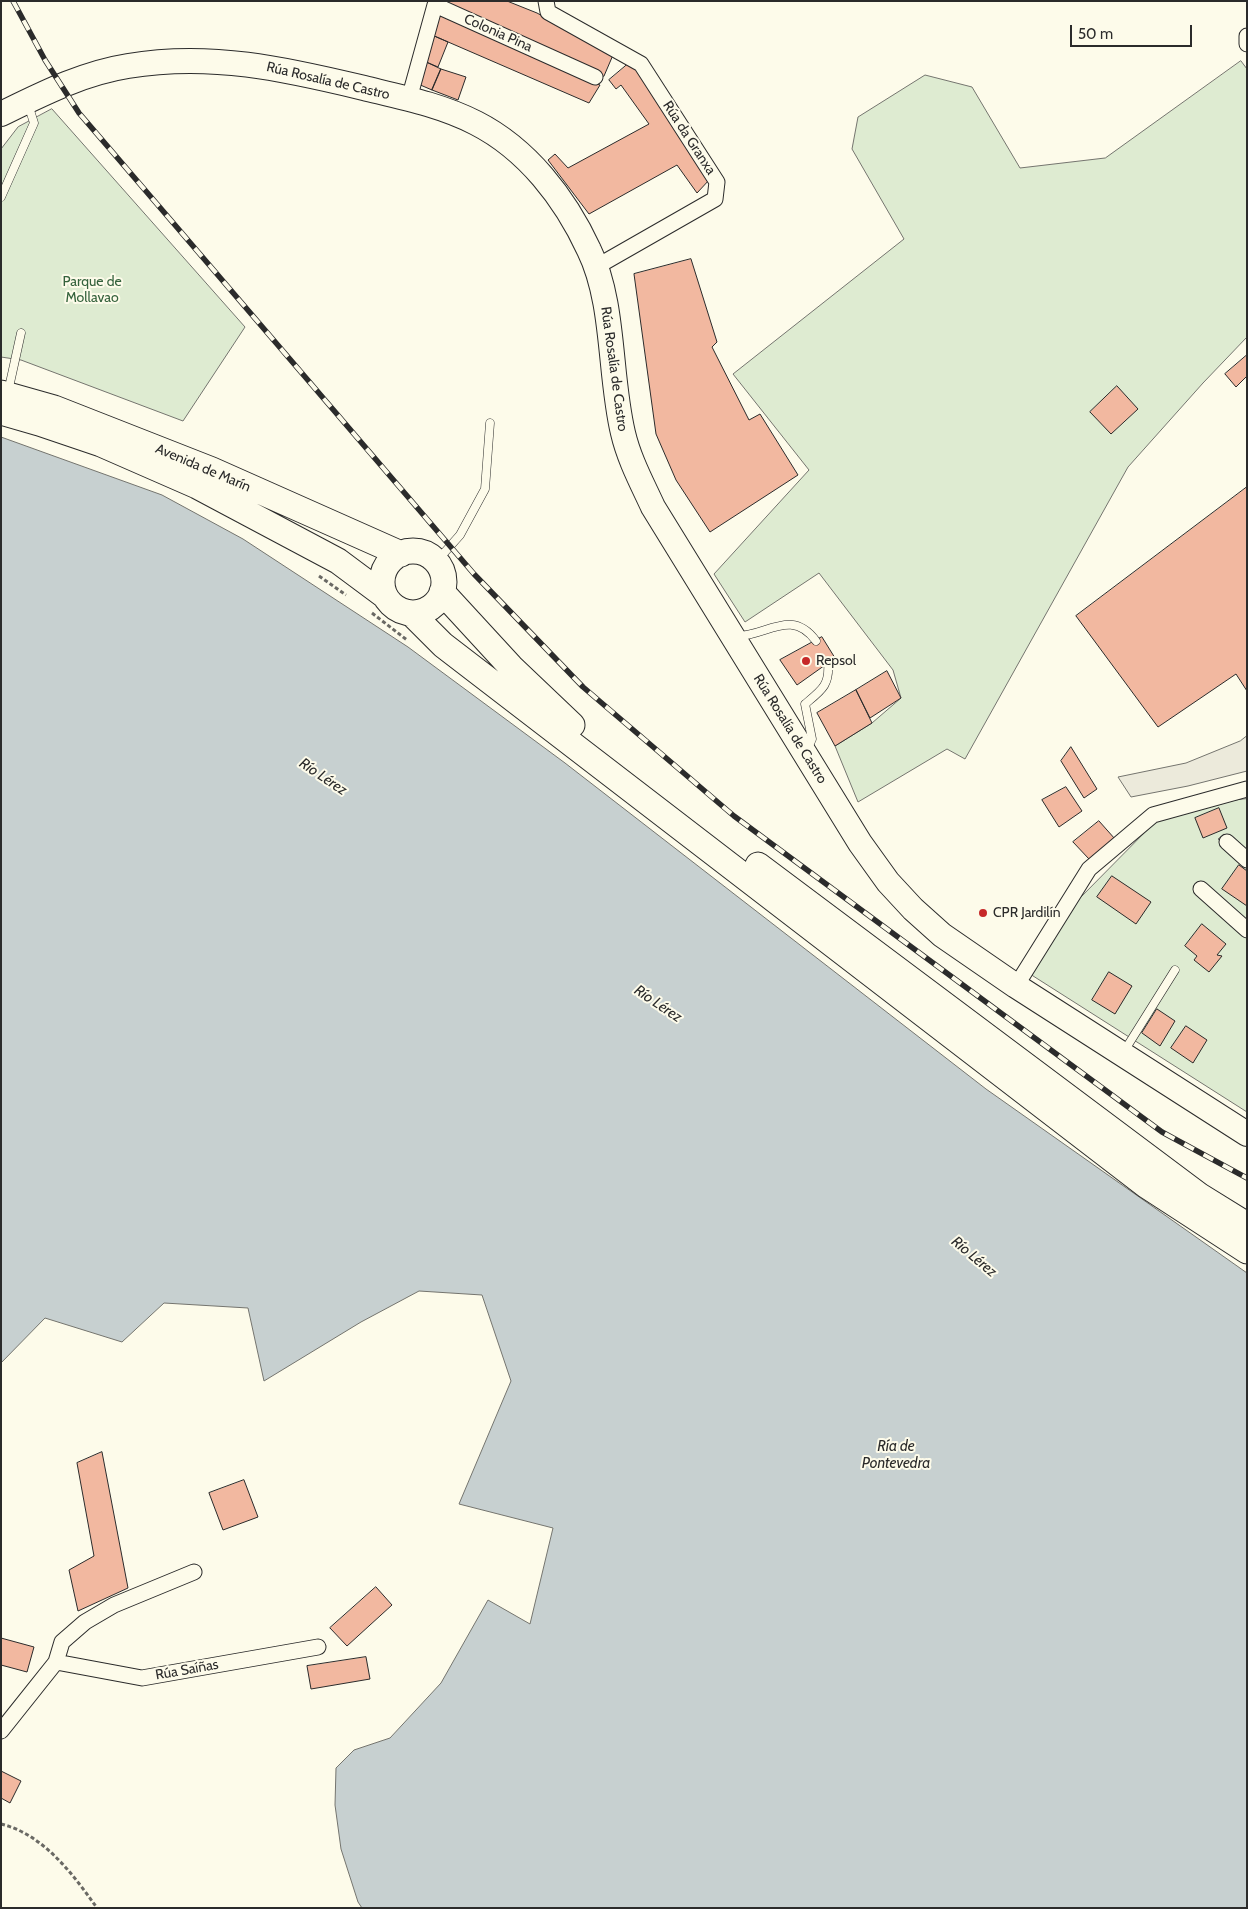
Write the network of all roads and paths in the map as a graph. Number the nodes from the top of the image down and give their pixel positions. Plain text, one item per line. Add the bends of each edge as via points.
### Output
1 (546, 1) edge
2 (1247, 36) edge
3 (1247, 44) edge
4 (595, 77) dead end
5 (409, 99) junction
6 (28, 101) junction
7 (1, 114) edge
8 (1, 197) edge
9 (596, 268) junction
10 (21, 333) dead end
11 (3, 400) edge
12 (490, 423) dead end
13 (401, 554) junction
14 (436, 562) junction
15 (442, 592) junction
16 (385, 596) junction
17 (411, 613) junction
18 (733, 636) junction
19 (816, 641) dead end
20 (828, 662) dead end
21 (805, 754) junction
22 (1247, 789) edge
23 (1226, 842) dead end
24 (1247, 860) edge
25 (1202, 889) dead end
26 (1247, 930) edge
27 (1175, 970) dead end
28 (1016, 986) junction
29 (1122, 1054) junction
30 (1247, 1134) edge
31 (1247, 1225) edge
32 (1247, 1251) edge
33 (194, 1572) dead end
34 (318, 1648) dead end
35 (56, 1662) junction
36 (1, 1731) edge
37 (1, 1824) edge
38 (97, 1908) edge

1 - 9 street, Rúa da Granxa via 548,12 641,64 717,182 715,199
2 - 3 street
4 - 5 street, Colonia Pina via 435,5
5 - 6 main road, Rúa Rosalía de Castro via 261,66 174,60 126,66 76,79
5 - 9 main road, Rúa Rosalía de Castro via 477,123 534,166 574,218
6 - 7 main road, Rúa Rosalía de Castro
6 - 8 lane via 34,123
9 - 18 main road, Rúa Rosalía de Castro via 602,282 623,433 634,467 653,507
10 - 11 lane
11 - 13 highway, Avenida de Marín via 54,408 203,466
11 - 16 highway, Avenida de Marín via 39,423 101,444 196,486 338,561
12 - 14 lane via 485,489 460,535
13 - 14 highway via 420,552
13 - 16 highway via 392,559 382,576
14 - 15 highway via 442,571
15 - 17 highway via 430,608
15 - 31 highway via 537,693 583,734 1200,1196
16 - 17 highway via 395,608
17 - 32 highway via 443,645 1147,1186
18 - 19 lane via 748,636 780,625 797,626 808,630
18 - 21 main road, Rúa Rosalía de Castro
20 - 21 lane via 830,677 823,689 805,704 812,739
21 - 28 main road, Rúa Rosalía de Castro via 888,882 942,935
22 - 28 street via 1153,815 1088,869
23 - 24 street
25 - 26 street
27 - 29 lane
28 - 29 main road, Rúa Rosalía de Castro
29 - 30 main road, Rúa Rosalía de Castro
33 - 35 street via 114,1605 86,1622 62,1642
34 - 35 street, Rúa Saíñas via 142,1678
35 - 36 street
37 - 38 path via 15,1827 49,1850 79,1882

